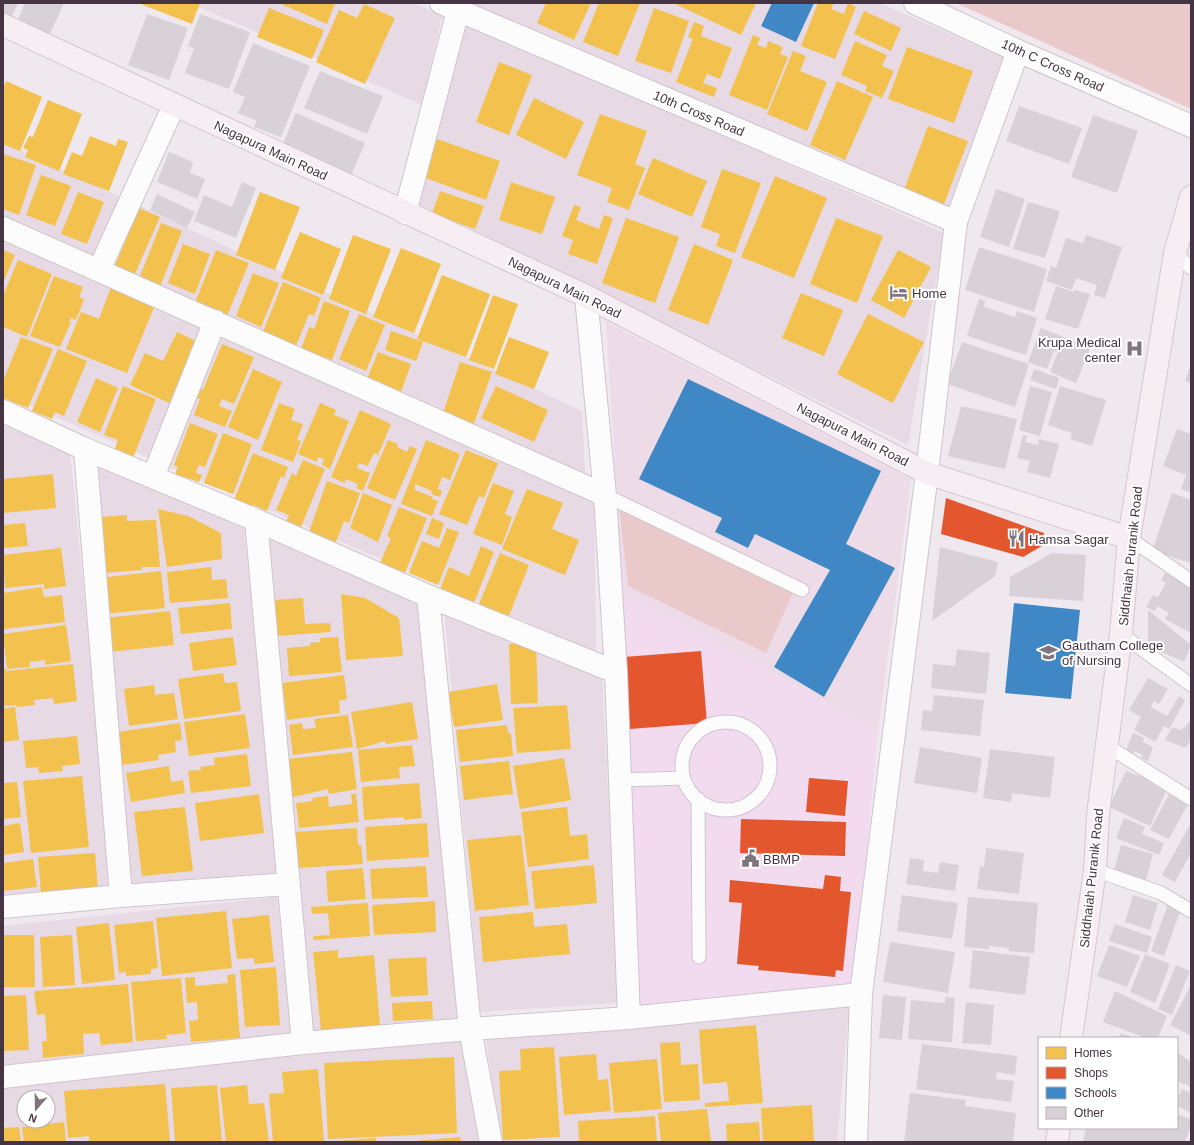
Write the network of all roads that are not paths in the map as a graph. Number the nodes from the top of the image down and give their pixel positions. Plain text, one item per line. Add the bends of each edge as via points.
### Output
1 (915, 3) edge
2 (453, 6) edge
3 (3, 25) edge
4 (1018, 51) junction
5 (174, 105) junction
6 (1191, 126) edge
7 (1191, 196) edge
8 (405, 213) junction
9 (956, 222) junction
10 (3, 228) edge
11 (1175, 253) junction
12 (1191, 268) edge
13 (98, 270) junction
14 (586, 296) junction
15 (214, 322) junction
16 (3, 411) edge
17 (85, 449) junction
18 (928, 473) junction
19 (153, 477) junction
20 (606, 495) junction
21 (256, 520) junction
22 (1129, 538) junction
23 (1191, 581) edge
24 (802, 590) dead end
25 (428, 596) junction
26 (1121, 634) junction
27 (616, 672) junction
28 (1191, 685) edge
29 (1106, 745) junction
30 (684, 778) junction
31 (620, 780) junction
32 (698, 799) junction
33 (1191, 799) edge
34 (1095, 870) junction
35 (288, 884) junction
36 (121, 896) junction
37 (3, 907) edge
38 (1191, 911) edge
39 (699, 957) dead end
40 (861, 994) junction
41 (629, 1018) junction
42 (470, 1029) junction
43 (1071, 1037) edge
44 (303, 1043) junction
45 (3, 1077) edge
46 (1059, 1129) edge
47 (490, 1142) edge
48 (856, 1142) edge
49 (1057, 1142) edge

1 - 4 street, 10th C Cross Road
2 - 8 street
2 - 9 street, 10th Cross Road
3 - 5 street, Nagapura Main Road
4 - 6 street, 10th C Cross Road
4 - 9 street
5 - 8 street, Nagapura Main Road
5 - 13 street
7 - 11 street, Siddhaiah Puranik Road
8 - 14 street, Nagapura Main Road
9 - 18 street
10 - 13 street
11 - 12 lane
11 - 22 street, Siddhaiah Puranik Road
13 - 15 street
14 - 18 street, Nagapura Main Road
14 - 20 street
15 - 19 street
15 - 20 street
16 - 17 street
17 - 19 street
17 - 36 street
18 - 22 street, Nagapura Main Road
18 - 40 street
19 - 21 street
20 - 24 lane
20 - 27 street
21 - 25 street
21 - 35 street
22 - 23 lane
22 - 26 street, Siddhaiah Puranik Road
25 - 27 street
25 - 42 street
26 - 28 lane
26 - 29 street, Siddhaiah Puranik Road
27 - 31 street
29 - 33 lane
29 - 34 street, Siddhaiah Puranik Road
30 - 31 lane
30 - 32 lane
30 - 32 lane via 684,753 690,741 712,724 740,724 753,731 762,741 769,754 770,768 767,782 760,795 749,804 735,809 709,806
31 - 41 street
32 - 39 lane
34 - 38 lane via 1160,894
34 - 43 street, Siddhaiah Puranik Road
35 - 36 street
35 - 44 street
36 - 37 street
40 - 41 street
40 - 48 street
41 - 42 street
42 - 44 street
42 - 47 street
44 - 45 street
46 - 49 street

